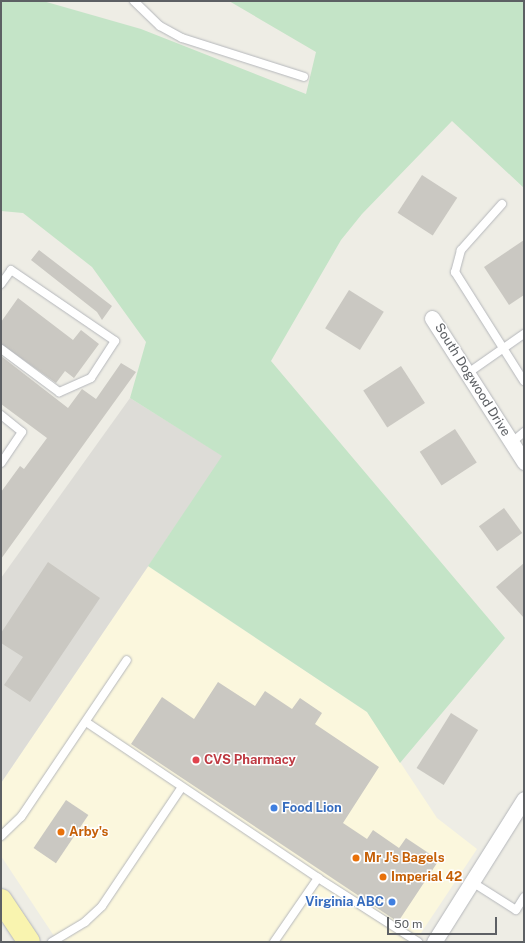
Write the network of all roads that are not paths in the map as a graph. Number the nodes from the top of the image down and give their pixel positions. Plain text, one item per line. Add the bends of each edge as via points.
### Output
1 (134, 1) edge
2 (304, 77) dead end
3 (502, 204) dead end
4 (1, 284) edge
5 (432, 318) dead end
6 (524, 334) edge
7 (1, 349) edge
8 (503, 349) junction
9 (468, 373) junction
10 (524, 381) edge
11 (1, 415) edge
12 (524, 432) edge
13 (511, 443) junction
14 (524, 462) edge
15 (1, 464) edge
16 (127, 660) dead end
17 (86, 722) junction
18 (182, 787) junction
19 (524, 799) edge
20 (1, 836) edge
21 (318, 878) junction
22 (472, 882) junction
23 (524, 897) edge
24 (1, 900) edge
25 (30, 942) edge
26 (52, 942) edge
27 (274, 942) edge
28 (418, 942) edge
29 (434, 942) edge

1 - 2 lane via 160,26 182,38
3 - 8 lane via 460,250 455,269
4 - 7 lane via 11,270 115,340 91,378 59,392
5 - 9 street, South Dogwood Drive
6 - 8 lane
8 - 9 lane
8 - 10 lane
9 - 13 street, South Dogwood Drive
11 - 15 lane via 22,432
12 - 13 lane
13 - 14 street, South Dogwood Drive
16 - 17 lane
17 - 18 lane
17 - 20 lane via 21,817
18 - 21 lane
18 - 26 lane via 102,906 85,922
19 - 22 street
21 - 27 lane
21 - 28 lane
22 - 23 lane via 516,910
22 - 29 street
24 - 25 main road

